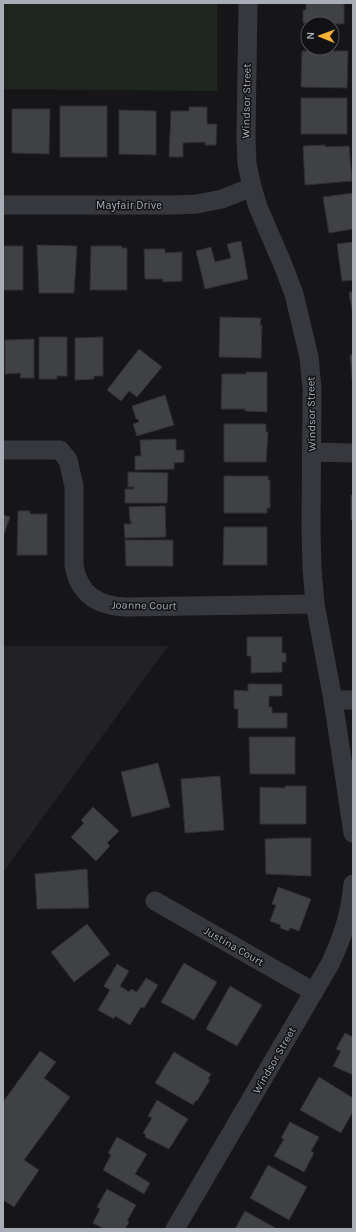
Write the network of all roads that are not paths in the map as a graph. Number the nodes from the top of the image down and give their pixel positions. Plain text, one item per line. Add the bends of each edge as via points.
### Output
1 (248, 3) edge
2 (252, 187) junction
3 (3, 205) edge
4 (3, 450) edge
5 (312, 452) junction
6 (353, 453) edge
7 (315, 604) junction
8 (333, 700) junction
9 (353, 700) edge
10 (353, 833) edge
11 (353, 884) edge
12 (155, 901) dead end
13 (314, 992) junction
14 (176, 1229) edge

1 - 2 street, Windsor Street via 246,138 247,164
2 - 3 street, Mayfair Drive via 222,199 197,204
2 - 5 street, Windsor Street via 289,280 302,326 312,388
4 - 7 street, Joanne Court via 60,450 68,460 75,492 74,565 81,586 97,601 119,606
5 - 6 street
5 - 7 street, Windsor Street
7 - 8 street, Windsor Street
8 - 9 street
8 - 10 street, Windsor Street
11 - 13 street, Windsor Street via 343,935
12 - 13 street, Justina Court
13 - 14 street, Windsor Street

